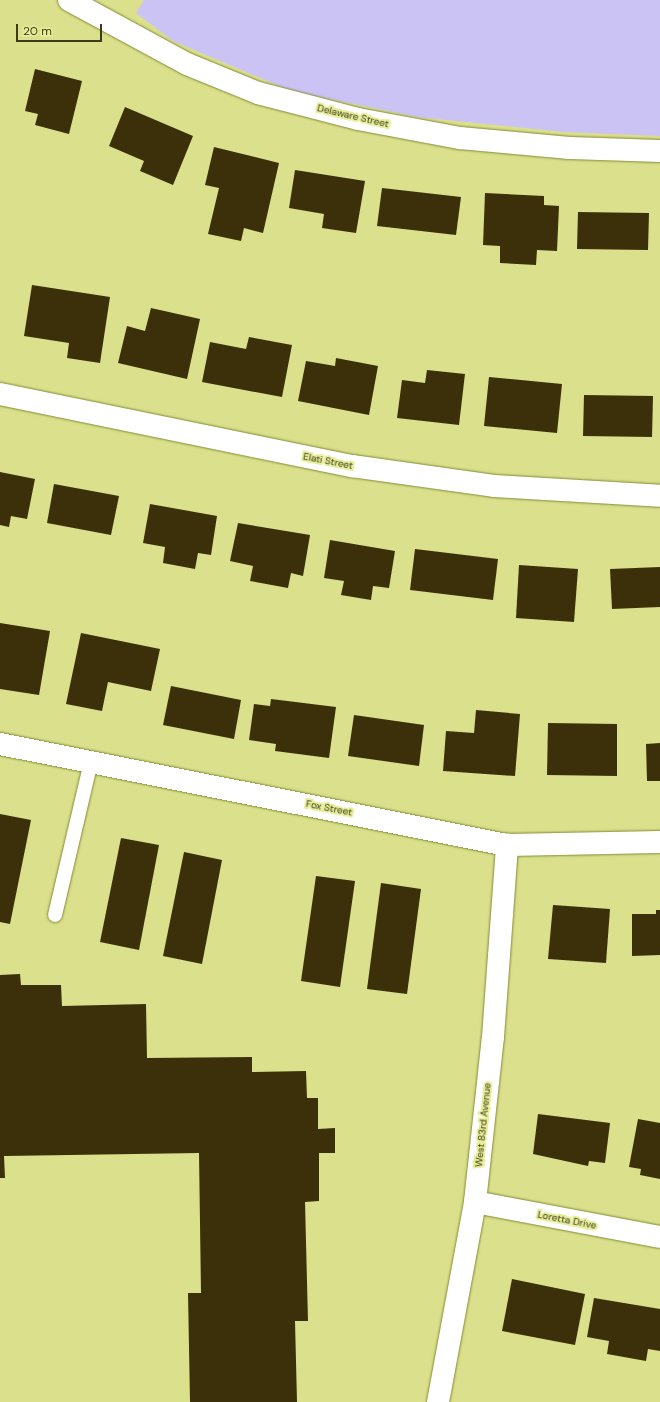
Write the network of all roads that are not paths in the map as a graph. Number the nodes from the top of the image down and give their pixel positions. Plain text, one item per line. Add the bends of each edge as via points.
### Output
1 (69, 0) edge
2 (660, 152) edge
3 (0, 394) edge
4 (660, 496) edge
5 (0, 744) edge
6 (90, 762) junction
7 (660, 842) edge
8 (507, 845) junction
9 (55, 915) dead end
10 (475, 1202) junction
11 (660, 1237) edge
12 (438, 1402) edge

1 - 2 street, Delaware Street via 187,64 258,93 358,119 460,138 570,148
3 - 4 street, Elati Street via 352,466 494,486
5 - 6 street, Fox Street
6 - 8 street, Fox Street
6 - 9 lane
7 - 8 street, Fox Street
8 - 10 street, West 83rd Avenue via 493,1037
10 - 11 street, Loretta Drive
10 - 12 street, West 83rd Avenue

